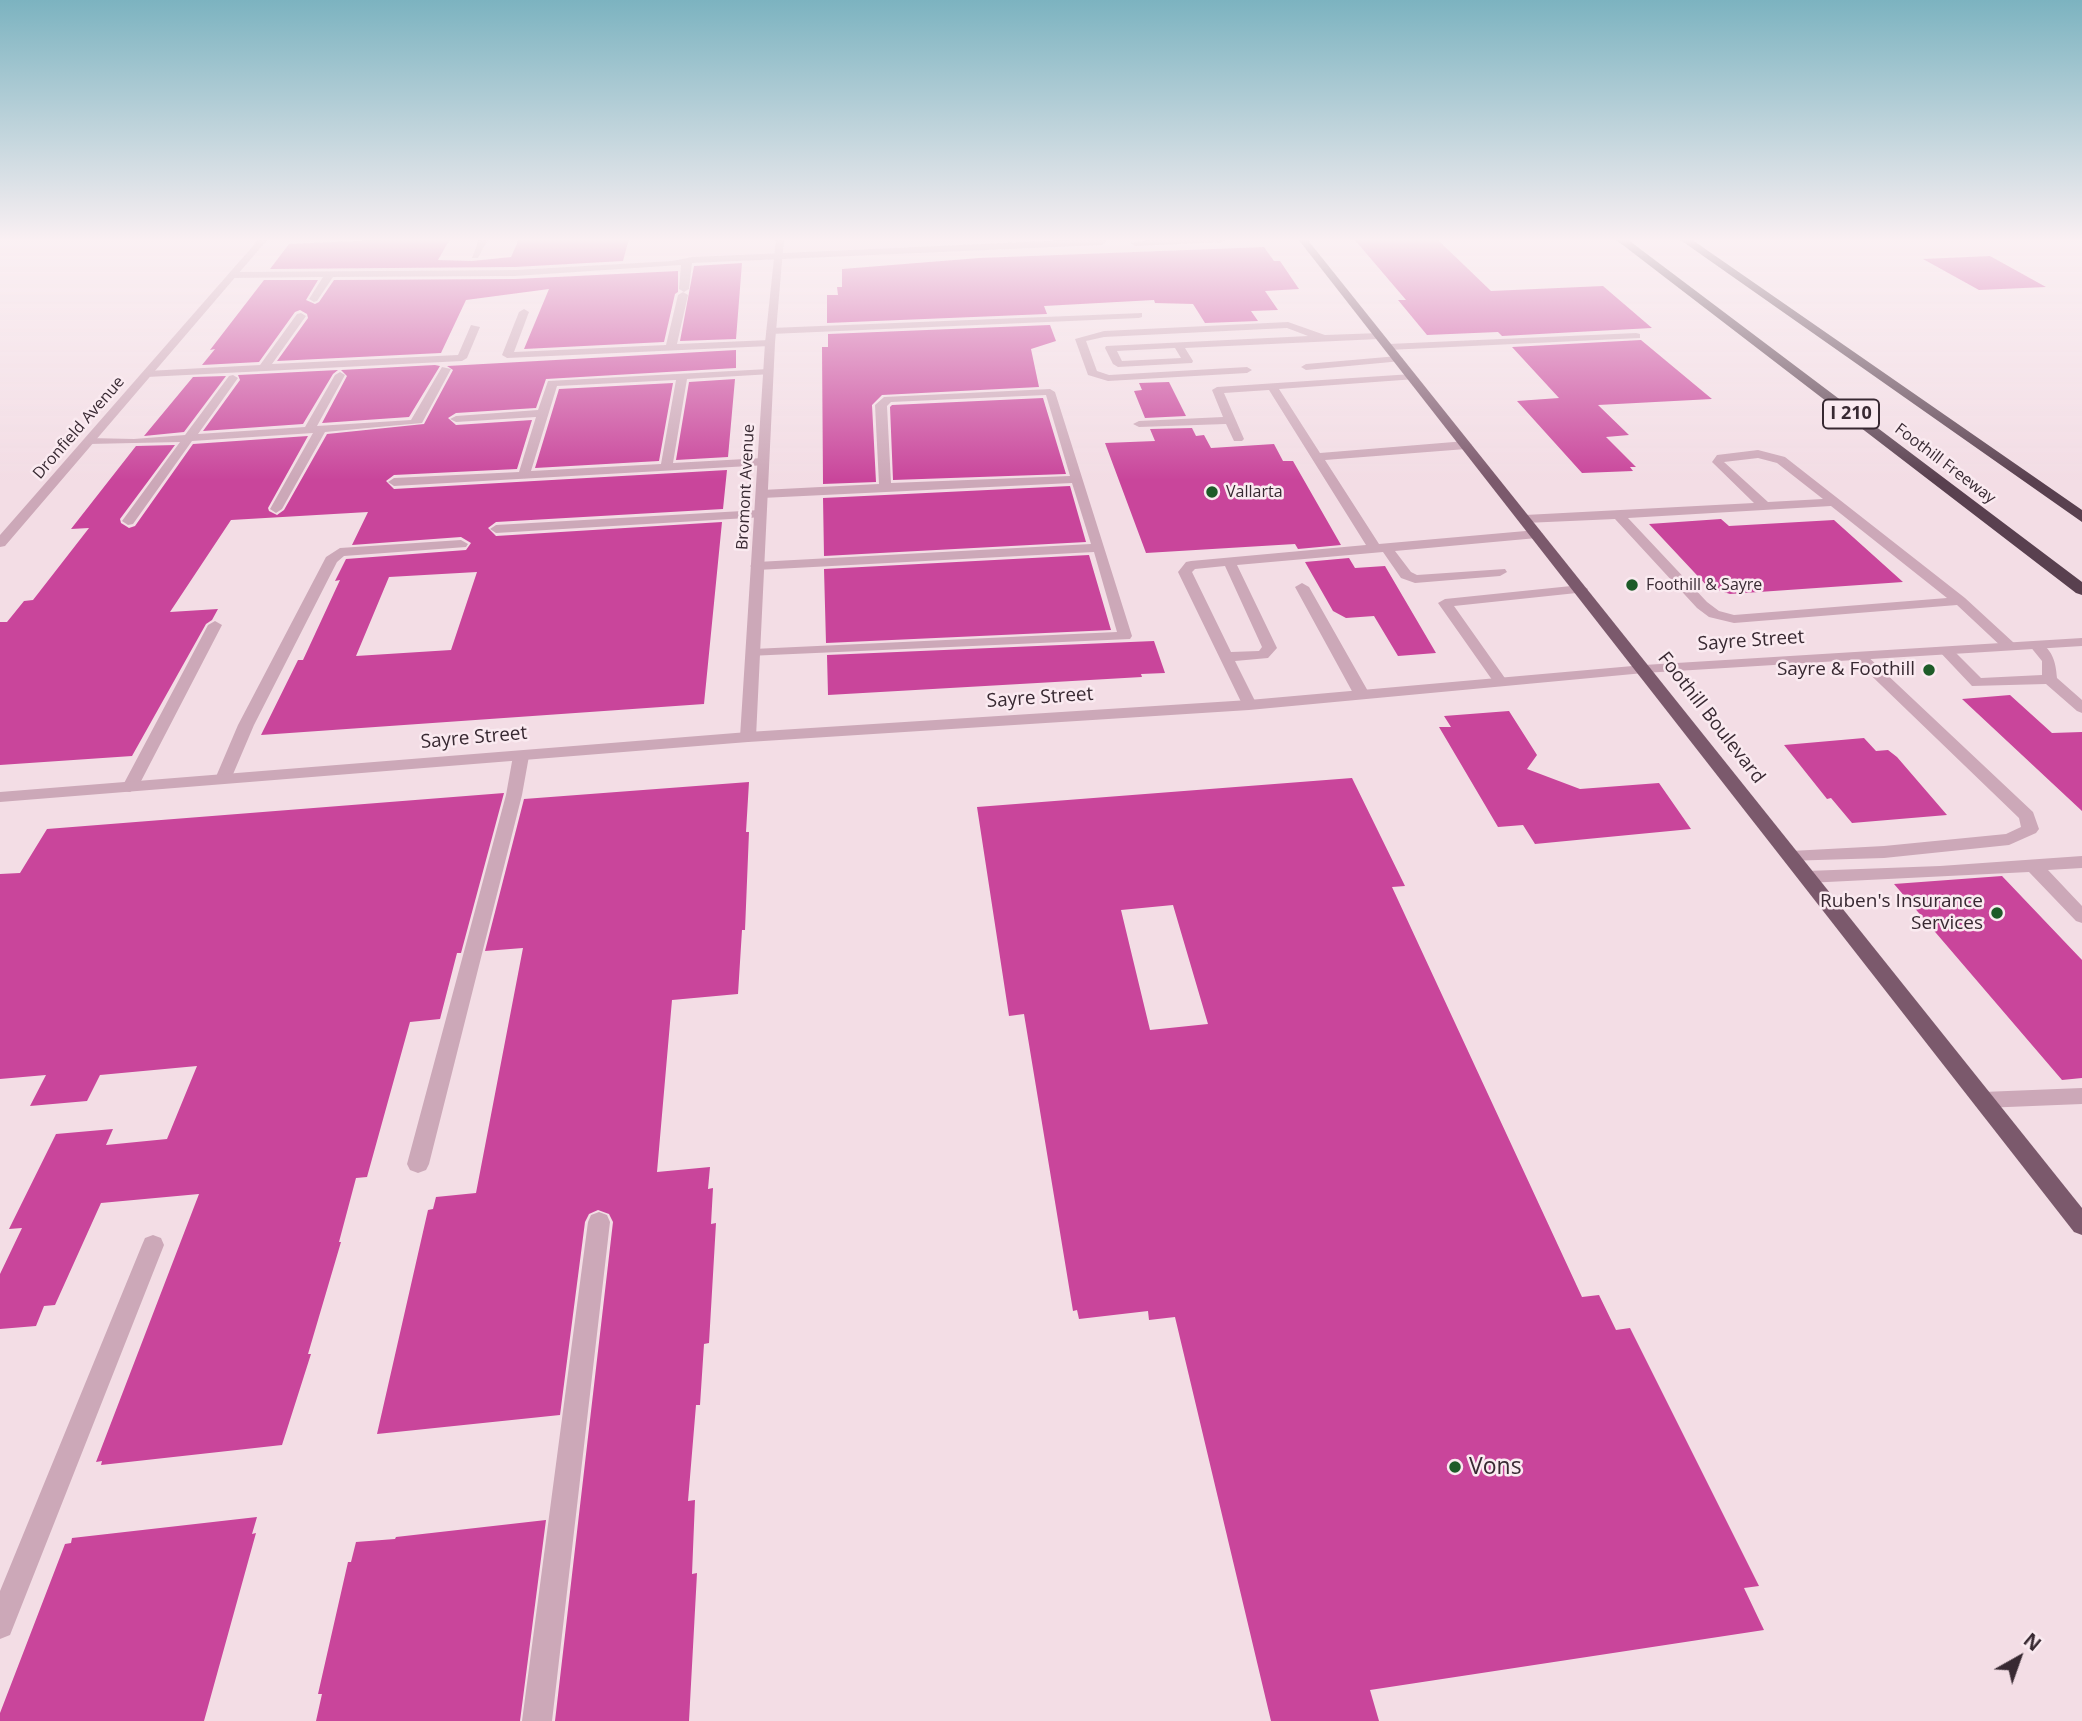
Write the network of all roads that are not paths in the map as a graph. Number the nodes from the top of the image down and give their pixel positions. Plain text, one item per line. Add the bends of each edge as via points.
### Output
1 (195, 319) edge
2 (299, 319) edge
3 (521, 319) edge
4 (677, 319) edge
5 (772, 319) edge
6 (1067, 319) edge
7 (1366, 319) edge
8 (1726, 319) edge
9 (1799, 319) edge
10 (475, 327) dead end
11 (1104, 334) junction
12 (1379, 335) junction
13 (1636, 336) dead end
14 (770, 337) junction
15 (1319, 341) junction
16 (1178, 345) junction
17 (1388, 346) junction
18 (671, 348) junction
19 (1110, 348) junction
20 (1398, 359) junction
21 (1306, 367) dead end
22 (262, 369) junction
23 (446, 369) dead end
24 (1247, 370) dead end
25 (768, 372) junction
26 (147, 374) junction
27 (340, 375) dead end
28 (682, 376) junction
29 (1412, 377) junction
30 (233, 378) dead end
31 (1272, 386) junction
32 (543, 413) junction
33 (456, 419) dead end
34 (1230, 420) junction
35 (1139, 424) dead end
36 (316, 429) junction
37 (190, 438) junction
38 (1238, 439) dead end
39 (89, 441) junction
40 (1466, 445) junction
41 (1316, 457) junction
42 (763, 463) junction
43 (666, 467) junction
44 (524, 475) junction
45 (1078, 479) junction
46 (394, 482) dead end
47 (885, 487) junction
48 (762, 494) junction
49 (1832, 502) junction
50 (1765, 506) junction
51 (276, 509) dead end
52 (760, 514) junction
53 (1618, 515) junction
54 (2082, 516) edge
55 (1525, 519) junction
56 (128, 521) dead end
57 (496, 529) dead end
58 (1537, 534) junction
59 (0, 543) edge
60 (461, 544) dead end
61 (1380, 547) junction
62 (1099, 548) junction
63 (1229, 561) junction
64 (757, 566) junction
65 (1500, 572) dead end
66 (1302, 587) dead end
67 (1581, 589) junction
68 (2082, 590) edge
69 (1961, 601) junction
70 (215, 625) dead end
71 (2082, 642) edge
72 (2036, 645) junction
73 (2009, 646) junction
74 (1945, 650) junction
75 (752, 653) junction
76 (1859, 656) junction
77 (1226, 657) junction
78 (1644, 669) junction
79 (2050, 679) junction
80 (1500, 681) junction
81 (1361, 693) junction
82 (1249, 705) junction
83 (2082, 708) edge
84 (748, 737) junction
85 (522, 756) junction
86 (223, 779) junction
87 (130, 786) junction
88 (0, 797) edge
89 (1791, 857) junction
90 (2082, 862) edge
91 (2033, 866) junction
92 (1807, 877) junction
93 (2082, 917) edge
94 (2082, 1096) edge
95 (1983, 1100) junction
96 (418, 1164) dead end
97 (599, 1223) dead end
98 (2082, 1225) edge
99 (153, 1245) dead end
100 (0, 1625) edge
101 (537, 1721) edge

1 - 26 street, Dronfield Avenue
2 - 22 street
3 - 18 street via 507,355
4 - 18 street
5 - 14 street, Bromont Avenue
6 - 14 street
7 - 12 main road, Foothill Boulevard
8 - 68 highway, Foothill Freeway / I 210
9 - 54 highway, Foothill Freeway / I 210
10 - 22 street via 462,358
11 - 15 street via 1288,325
11 - 19 street
11 - 24 street via 1080,339 1092,373 1108,378
12 - 15 street
12 - 17 main road, Foothill Boulevard
13 - 17 street
14 - 18 street
14 - 25 street, Bromont Avenue
15 - 16 street
16 - 19 street
16 - 19 street via 1188,361 1118,364
17 - 20 main road, Foothill Boulevard
20 - 21 street via 1337,359
20 - 29 main road, Foothill Boulevard
22 - 26 street
23 - 36 street via 418,421
25 - 28 street
25 - 42 street, Bromont Avenue
26 - 39 street, Dronfield Avenue
27 - 36 street
28 - 32 street via 552,383
28 - 43 street
29 - 31 street
29 - 40 main road, Foothill Boulevard
30 - 37 street
31 - 34 street via 1217,390
31 - 41 street
32 - 33 street
32 - 44 street
34 - 35 street
34 - 38 street
36 - 37 street
36 - 51 street
37 - 39 street
37 - 56 street
39 - 59 street, Dronfield Avenue
40 - 41 street
40 - 55 main road, Foothill Boulevard
41 - 61 street
42 - 43 street
42 - 48 street, Bromont Avenue
43 - 44 street
44 - 46 street
45 - 47 street
45 - 47 street via 1050,392 1037,392 888,399 881,405
45 - 62 street
47 - 48 street
48 - 52 street, Bromont Avenue
49 - 50 street
49 - 50 street via 1781,460 1758,454 1721,458 1718,462
49 - 69 street
50 - 53 street
52 - 57 street
52 - 64 street, Bromont Avenue
53 - 55 street
53 - 69 street via 1714,614 1734,619
55 - 58 main road, Foothill Boulevard
58 - 61 street
58 - 67 main road, Foothill Boulevard
60 - 86 street via 340,552 331,560
61 - 63 street
61 - 65 street via 1415,579
62 - 64 street
62 - 75 street via 1125,635
63 - 77 street via 1191,565 1185,572
63 - 77 street via 1270,648 1263,655
64 - 75 street, Bromont Avenue
66 - 81 street
67 - 78 main road, Foothill Boulevard
67 - 80 street via 1446,603
69 - 73 street
70 - 87 street
71 - 72 street, Sayre Street
72 - 73 street, Sayre Street
72 - 79 street via 2049,660
73 - 74 street, Sayre Street
74 - 76 street, Sayre Street
74 - 79 street via 1977,683
75 - 84 street, Bromont Avenue
76 - 78 street, Sayre Street
76 - 89 street via 2027,816 2030,829 2009,838
77 - 82 street
78 - 80 street, Sayre Street
78 - 89 main road, Foothill Boulevard
79 - 83 street
80 - 81 street, Sayre Street
81 - 82 street, Sayre Street
82 - 84 street, Sayre Street
84 - 85 street, Sayre Street
85 - 86 street, Sayre Street
85 - 96 street
86 - 87 street, Sayre Street
87 - 88 street, Sayre Street
89 - 92 main road, Foothill Boulevard
90 - 91 street
91 - 92 street
91 - 93 street
92 - 95 main road, Foothill Boulevard
94 - 95 street
95 - 98 main road, Foothill Boulevard
97 - 101 street
99 - 100 street

